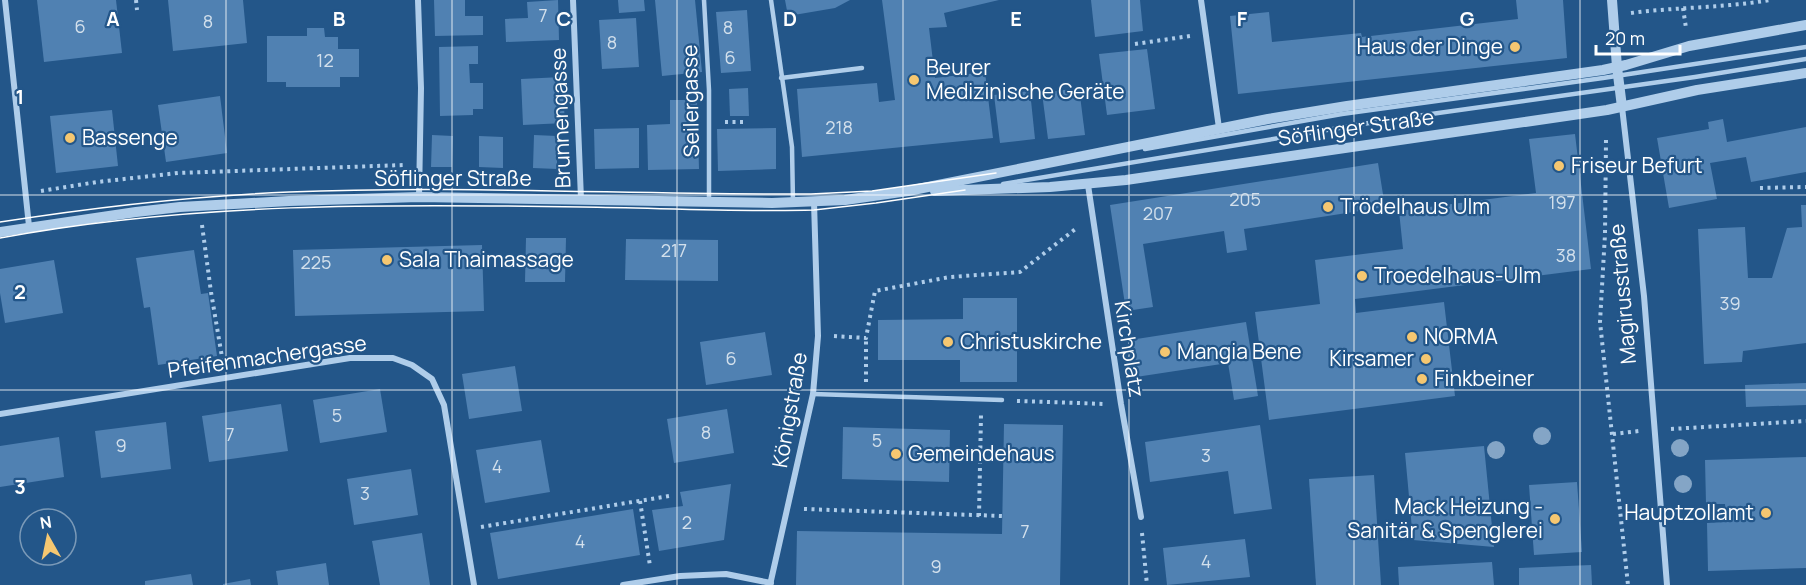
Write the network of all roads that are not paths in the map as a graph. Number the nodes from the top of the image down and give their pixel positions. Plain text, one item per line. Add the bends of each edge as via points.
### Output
1 (5, 0) edge
2 (418, 0) edge
3 (573, 0) edge
4 (704, 0) edge
5 (771, 0) edge
6 (1201, 0) edge
7 (1612, 0) edge
8 (1806, 25) edge
9 (1806, 47) edge
10 (1806, 59) edge
11 (862, 68) dead end
12 (1617, 71) junction
13 (1806, 73) edge
14 (782, 78) junction
15 (1619, 88) junction
16 (1622, 107) junction
17 (1219, 128) junction
18 (996, 173) junction
19 (1088, 185) junction
20 (965, 190) junction
21 (908, 191) junction
22 (419, 197) junction
23 (581, 199) junction
24 (709, 202) junction
25 (793, 202) junction
26 (814, 202) junction
27 (29, 226) junction
28 (0, 232) edge
29 (813, 394) junction
30 (1002, 400) road end
31 (0, 414) edge
32 (1141, 517) road end
33 (771, 584) edge
34 (474, 585) edge
35 (623, 585) edge
36 (1667, 585) edge

1 - 27 street
2 - 22 street
3 - 23 street, Brunnengasse
4 - 24 lane, Seilergasse
5 - 14 lane
6 - 17 street
7 - 12 street, Magirusstraße
8 - 12 street, Söflinger Straße via 1682,47
9 - 12 lane
10 - 15 lane
11 - 14 lane
12 - 15 street, Magirusstraße
12 - 17 street, Söflinger Straße via 1347,106
12 - 18 lane
13 - 16 street, Söflinger Straße via 1697,90
14 - 25 lane via 792,147
15 - 16 street, Magirusstraße
15 - 20 lane via 1381,121
16 - 19 street, Söflinger Straße
16 - 36 street, Magirusstraße via 1644,296
17 - 18 street, Söflinger Straße
18 - 21 street, Söflinger Straße
19 - 20 street, Söflinger Straße
19 - 32 street, Kirchplatz via 1120,405
20 - 21 street, Söflinger Straße
21 - 26 street, Söflinger Straße
22 - 23 street, Söflinger Straße
22 - 27 street, Söflinger Straße via 200,206
23 - 24 street, Söflinger Straße
24 - 25 street, Söflinger Straße
25 - 26 street, Söflinger Straße
26 - 29 street, Königstraße via 818,336
27 - 28 street, Söflinger Straße
29 - 30 lane
29 - 33 street, Königstraße
31 - 34 street, Pfeifenmachergasse via 350,358 393,358 432,379 444,405
33 - 35 street via 726,574

